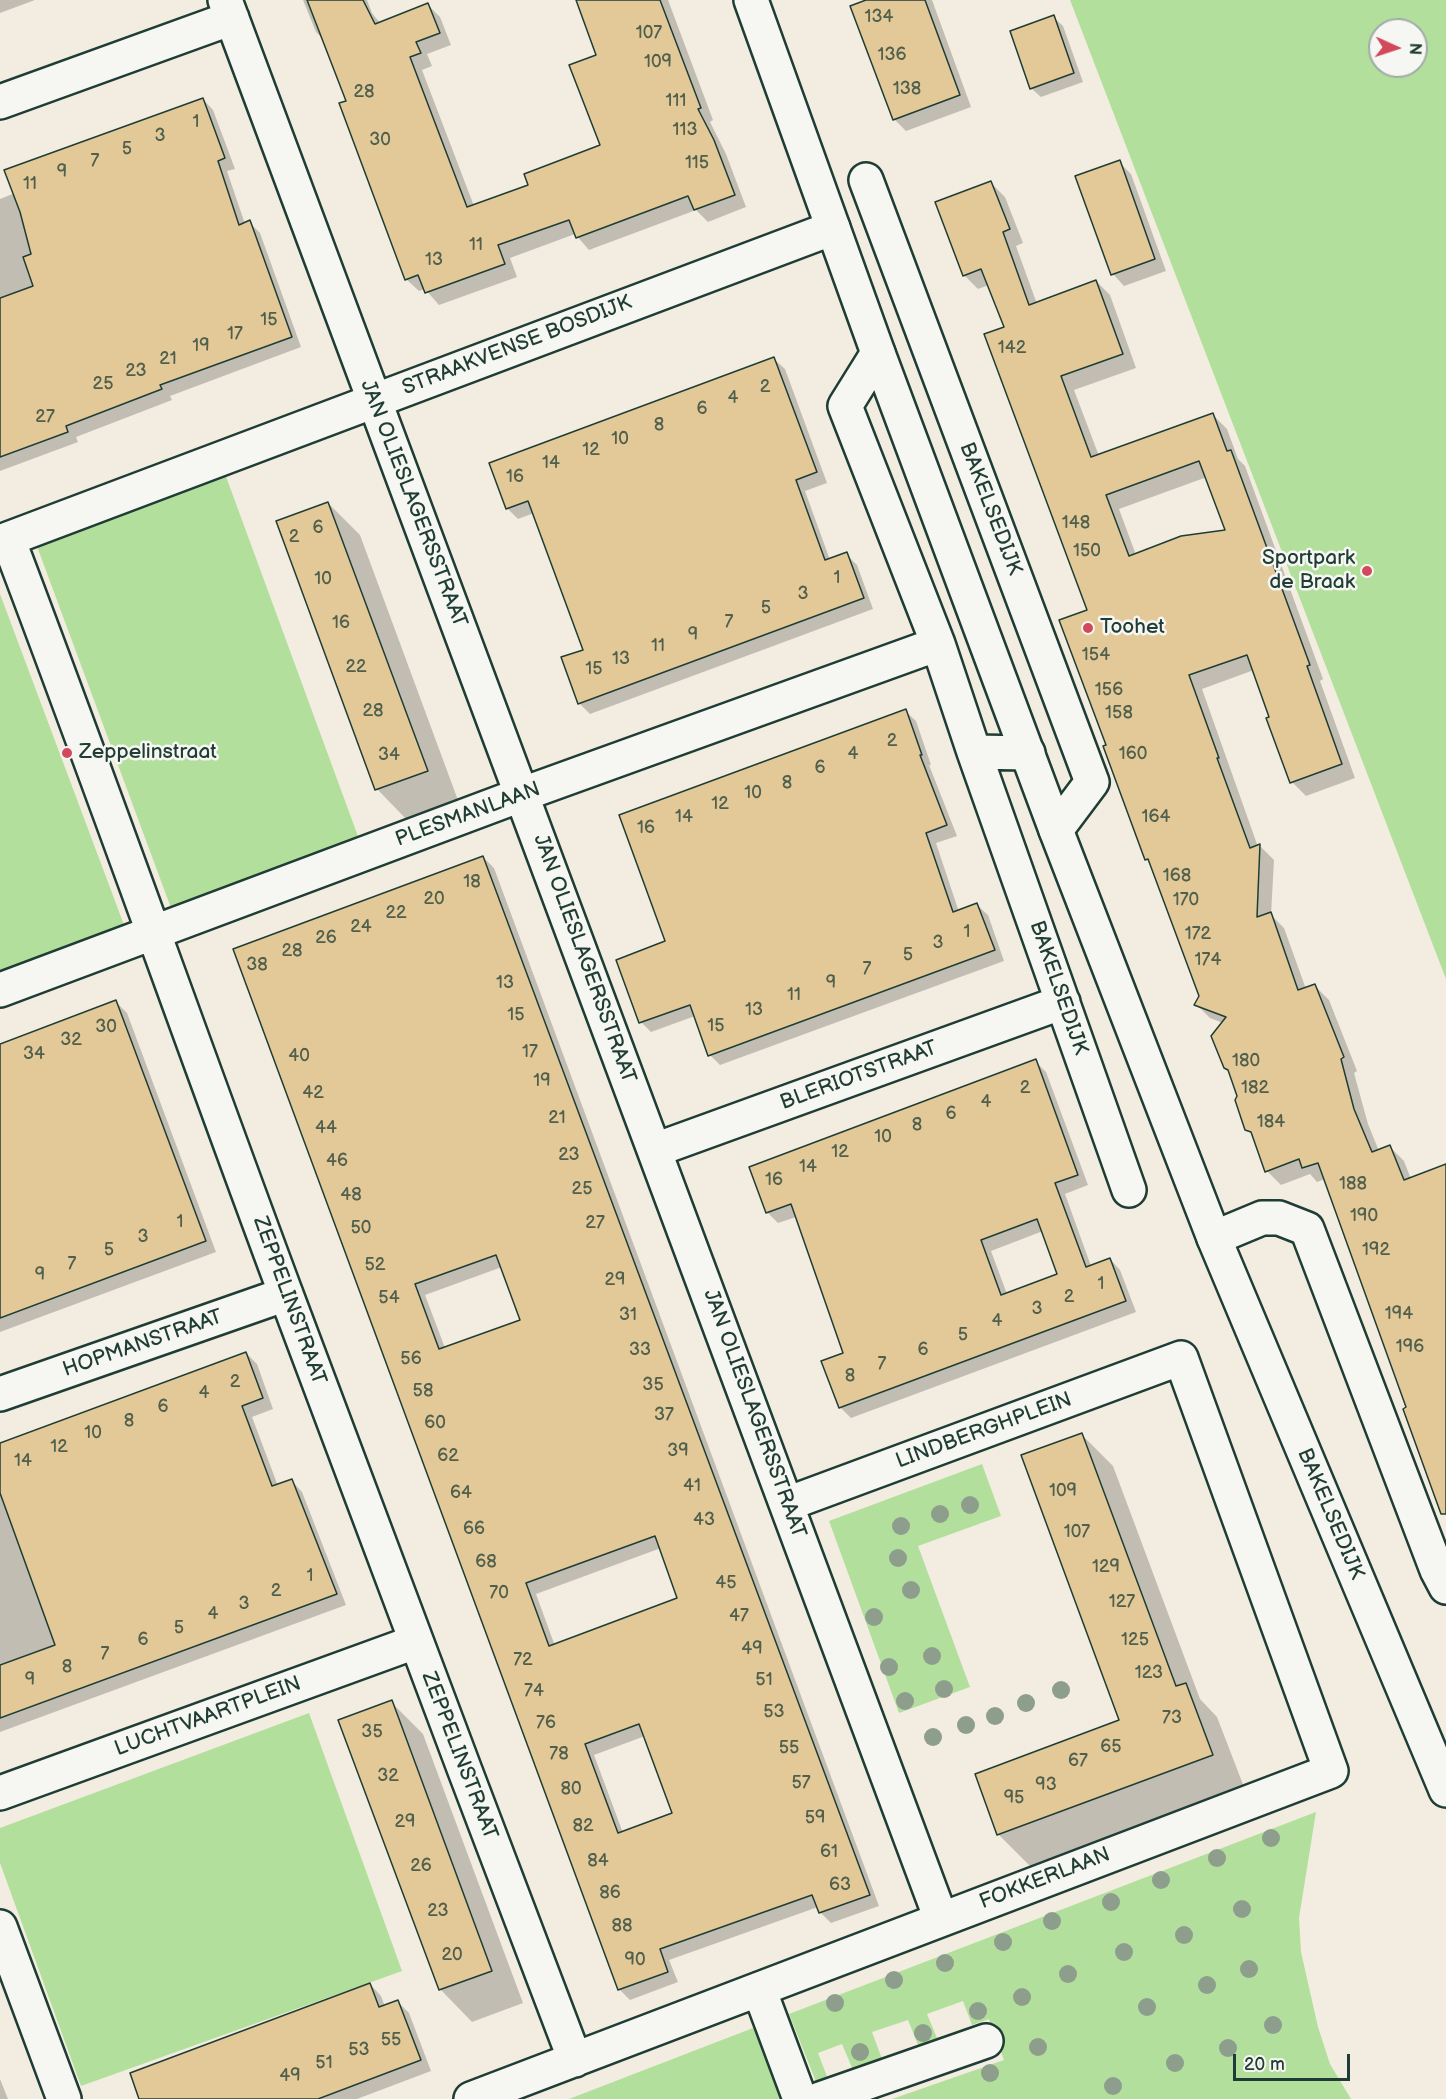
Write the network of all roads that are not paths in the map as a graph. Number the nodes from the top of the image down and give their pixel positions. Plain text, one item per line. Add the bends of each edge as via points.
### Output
1 (751, 0) edge
2 (228, 9) edge
3 (0, 102) edge
4 (866, 180) dead end
5 (832, 228) junction
6 (878, 352) junction
7 (374, 400) junction
8 (4, 541) edge
9 (938, 644) junction
10 (974, 752) junction
11 (1028, 753) junction
12 (523, 794) junction
13 (1056, 830) junction
14 (155, 933) junction
15 (0, 990) edge
16 (1063, 1002) junction
17 (655, 1150) junction
18 (1129, 1190) dead end
19 (1214, 1238) junction
20 (286, 1294) junction
21 (0, 1394) edge
22 (787, 1504) junction
23 (1446, 1587) edge
24 (415, 1642) junction
25 (1331, 1771) joint
26 (1446, 1790) edge
27 (0, 1793) edge
28 (941, 1919) junction
29 (0, 1927) edge
30 (759, 1989) junction
31 (986, 2041) dead end
32 (575, 2060) junction
33 (64, 2099) edge
34 (471, 2099) edge
35 (800, 2099) edge
36 (820, 2099) edge

1 - 5 street, BAKELSEDIJK
2 - 3 street
2 - 7 street, JAN OLIESLAGERSSTRAAT
4 - 13 street, BAKELSEDIJK via 1092,782
5 - 6 street, BAKELSEDIJK
5 - 7 street, STRAAKVENSE BOSDIJK
6 - 9 street, BAKELSEDIJK via 845,406
6 - 11 street, BAKELSEDIJK
7 - 8 street, STRAAKVENSE BOSDIJK
7 - 12 street, JAN OLIESLAGERSSTRAAT
8 - 14 street, ZEPPELINSTRAAT
9 - 10 street, BAKELSEDIJK
9 - 12 street, PLESMANLAAN
10 - 11 street
10 - 16 street, BAKELSEDIJK
11 - 13 street, BAKELSEDIJK
12 - 14 street, PLESMANLAAN
12 - 17 street, JAN OLIESLAGERSSTRAAT
13 - 19 street, BAKELSEDIJK
14 - 15 street, PLESMANLAAN
14 - 20 street, ZEPPELINSTRAAT
16 - 17 street, BLERIOTSTRAAT
16 - 18 street, BAKELSEDIJK
17 - 22 street, JAN OLIESLAGERSSTRAAT
19 - 23 street via 1262,1218 1279,1218 1307,1229
19 - 26 street, BAKELSEDIJK
20 - 21 street, HOPMANSTRAAT
20 - 24 street, ZEPPELINSTRAAT
22 - 25 street, LINDBERGHPLEIN via 1181,1358
22 - 28 street, JAN OLIESLAGERSSTRAAT
24 - 27 street, LUCHTVAARTPLEIN
24 - 32 street, ZEPPELINSTRAAT
25 - 28 street, FOKKERLAAN
28 - 30 street, FOKKERLAAN
29 - 33 street
30 - 32 street, FOKKERLAAN
30 - 35 street
31 - 36 street
32 - 34 street, FOKKERLAAN

